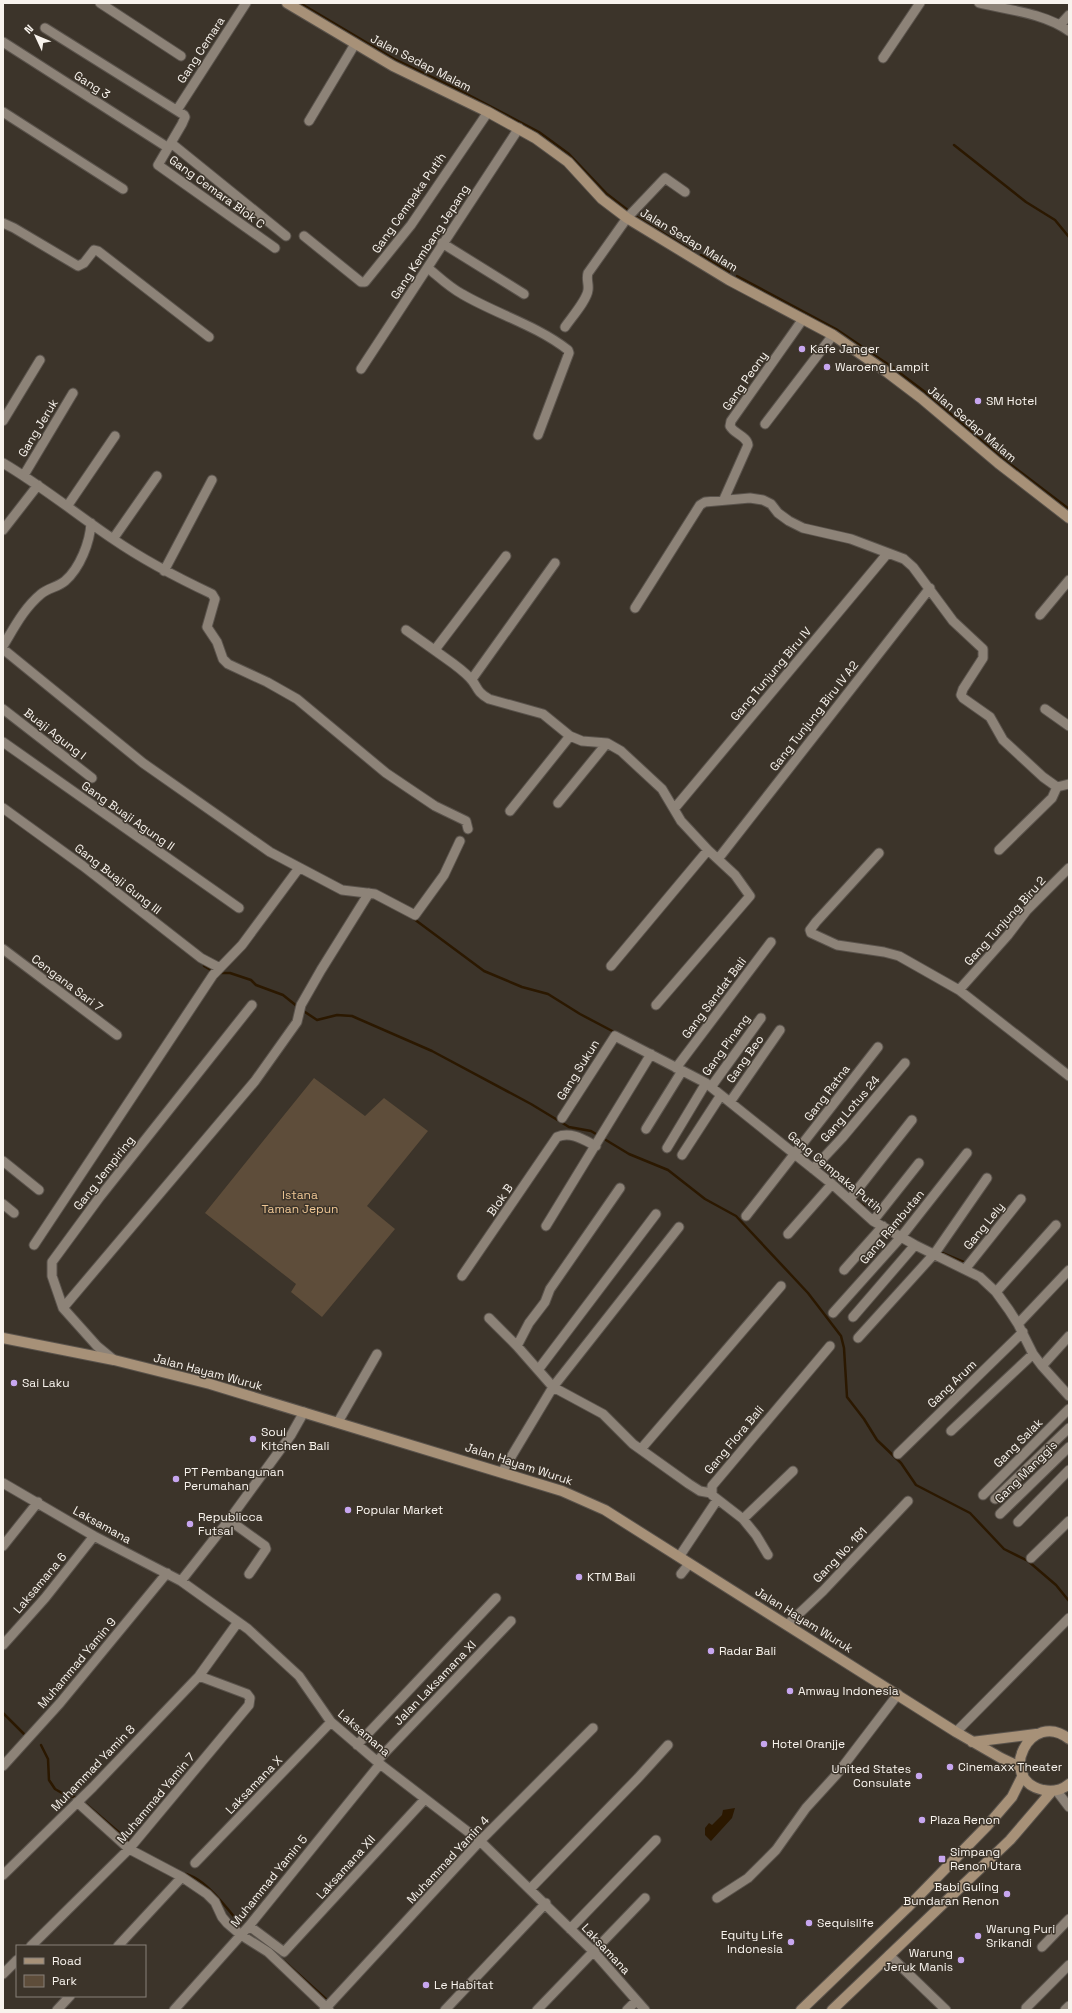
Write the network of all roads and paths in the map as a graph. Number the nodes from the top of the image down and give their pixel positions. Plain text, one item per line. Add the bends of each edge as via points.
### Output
1 (100, 3) edge
2 (246, 3) edge
3 (287, 3) edge
4 (920, 3) edge
5 (979, 3) edge
6 (1069, 15) edge
7 (1060, 25) junction
8 (45, 28) dead end
9 (1069, 31) edge
10 (3, 42) edge
11 (354, 44) junction
12 (181, 56) dead end
13 (883, 58) dead end
14 (177, 110) junction
15 (3, 112) edge
16 (488, 112) junction
17 (309, 121) dead end
18 (519, 128) junction
19 (169, 145) junction
20 (123, 189) dead end
21 (686, 192) dead end
22 (631, 214) junction
23 (4, 224) edge
24 (286, 236) dead end
25 (304, 236) dead end
26 (442, 243) junction
27 (275, 248) dead end
28 (428, 268) junction
29 (524, 294) dead end
30 (803, 319) junction
31 (566, 327) dead end
32 (833, 335) junction
33 (209, 337) dead end
34 (40, 360) dead end
35 (361, 369) dead end
36 (73, 393) dead end
37 (3, 421) edge
38 (765, 424) dead end
39 (538, 435) dead end
40 (115, 436) dead end
41 (3, 463) edge
42 (24, 475) junction
43 (157, 476) dead end
44 (212, 480) dead end
45 (38, 485) junction
46 (724, 499) junction
47 (68, 505) junction
48 (1069, 518) edge
49 (91, 523) junction
50 (3, 530) edge
51 (113, 539) junction
52 (887, 554) junction
53 (506, 556) dead end
54 (555, 563) dead end
55 (164, 571) junction
56 (1069, 580) edge
57 (930, 588) junction
58 (635, 608) dead end
59 (1040, 615) dead end
60 (406, 630) dead end
61 (3, 647) edge
62 (437, 652) junction
63 (472, 679) junction
64 (3, 709) edge
65 (1045, 709) dead end
66 (1069, 726) edge
67 (570, 736) junction
68 (3, 742) edge
69 (607, 743) junction
70 (92, 778) dead end
71 (1069, 784) edge
72 (1057, 787) junction
73 (558, 803) dead end
74 (3, 808) edge
75 (674, 809) junction
76 (510, 811) dead end
77 (468, 829) dead end
78 (460, 841) dead end
79 (708, 850) junction
80 (999, 850) dead end
81 (879, 853) dead end
82 (718, 859) junction
83 (299, 868) junction
84 (1069, 868) edge
85 (369, 893) junction
86 (239, 908) dead end
87 (771, 942) dead end
88 (3, 949) edge
89 (611, 966) dead end
90 (217, 971) junction
91 (959, 990) junction
92 (252, 1005) dead end
93 (656, 1005) dead end
94 (761, 1018) dead end
95 (780, 1030) dead end
96 (117, 1035) dead end
97 (614, 1036) joint
98 (878, 1046) dead end
99 (651, 1054) junction
100 (905, 1063) dead end
101 (679, 1069) junction
102 (1069, 1076) edge
103 (708, 1084) junction
104 (721, 1095) junction
105 (730, 1102) junction
106 (562, 1118) dead end
107 (912, 1120) dead end
108 (646, 1129) dead end
109 (598, 1144) junction
110 (667, 1148) dead end
111 (967, 1153) dead end
112 (682, 1155) dead end
113 (795, 1155) junction
114 (3, 1161) edge
115 (919, 1162) dead end
116 (812, 1169) junction
117 (987, 1178) dead end
118 (832, 1184) junction
119 (620, 1188) dead end
120 (39, 1190) dead end
121 (850, 1199) junction
122 (1021, 1199) dead end
123 (3, 1204) edge
124 (14, 1213) dead end
125 (656, 1214) dead end
126 (746, 1216) dead end
127 (873, 1221) junction
128 (1056, 1224) dead end
129 (546, 1226) dead end
130 (883, 1226) junction
131 (679, 1227) dead end
132 (788, 1234) dead end
133 (901, 1237) junction
134 (34, 1245) dead end
135 (915, 1245) junction
136 (935, 1253) junction
137 (966, 1268) junction
138 (844, 1270) dead end
139 (1069, 1270) edge
140 (462, 1276) dead end
141 (781, 1286) dead end
142 (996, 1292) junction
143 (64, 1308) junction
144 (833, 1313) dead end
145 (853, 1317) dead end
146 (489, 1318) dead end
147 (1020, 1328) junction
148 (1069, 1336) edge
149 (3, 1338) edge
150 (858, 1338) dead end
151 (517, 1346) junction
152 (830, 1346) dead end
153 (377, 1354) dead end
154 (1033, 1354) junction
155 (114, 1360) junction
156 (1042, 1366) junction
157 (538, 1370) junction
158 (552, 1387) junction
159 (1068, 1393) edge
160 (1069, 1409) edge
161 (304, 1412) junction
162 (338, 1422) junction
163 (1069, 1428) edge
164 (951, 1431) dead end
165 (1069, 1447) edge
166 (641, 1448) junction
167 (898, 1454) dead end
168 (1069, 1470) edge
169 (793, 1471) dead end
170 (502, 1472) junction
171 (3, 1483) edge
172 (983, 1494) dead end
173 (714, 1496) junction
174 (996, 1499) dead end
175 (908, 1501) dead end
176 (38, 1502) junction
177 (1000, 1514) dead end
178 (744, 1519) junction
179 (229, 1520) junction
180 (1069, 1520) edge
181 (1018, 1522) dead end
182 (94, 1536) junction
183 (3, 1546) edge
184 (768, 1555) dead end
185 (679, 1557) junction
186 (1031, 1558) dead end
187 (689, 1564) junction
188 (166, 1573) junction
189 (249, 1574) dead end
190 (681, 1574) dead end
191 (181, 1581) junction
192 (496, 1598) dead end
193 (1069, 1618) edge
194 (511, 1621) dead end
195 (238, 1622) junction
196 (787, 1625) junction
197 (3, 1645) edge
198 (199, 1676) junction
199 (898, 1694) junction
200 (330, 1722) junction
201 (592, 1728) dead end
202 (956, 1732) junction
203 (1064, 1732) edge
204 (1039, 1734) junction
205 (1069, 1739) edge
206 (972, 1742) junction
207 (357, 1745) junction
208 (668, 1745) dead end
209 (378, 1762) junction
210 (3, 1766) edge
211 (1022, 1771) junction
212 (1060, 1788) edge
213 (425, 1799) junction
214 (77, 1802) junction
215 (1068, 1806) edge
216 (656, 1840) dead end
217 (480, 1841) junction
218 (129, 1849) junction
219 (194, 1863) dead end
220 (3, 1875) edge
221 (182, 1877) junction
222 (530, 1889) junction
223 (645, 1898) dead end
224 (717, 1898) dead end
225 (546, 1903) junction
226 (1069, 1919) edge
227 (249, 1926) junction
228 (570, 1929) junction
229 (241, 1935) junction
230 (32, 1945) edge
231 (119, 1945) edge
232 (1042, 1947) dead end
233 (594, 1952) junction
234 (888, 1955) junction
235 (16, 1961) edge
236 (1069, 1965) edge
237 (3, 1974) edge
238 (69, 1997) edge
239 (636, 2000) junction
240 (1069, 2006) edge
241 (1026, 2008) dead end
242 (326, 2009) edge
243 (57, 2010) edge
244 (174, 2010) edge
245 (444, 2010) edge
246 (537, 2010) edge
247 (627, 2010) edge
248 (645, 2010) edge
249 (801, 2010) edge
250 (832, 2010) edge
251 (946, 2010) edge
252 (1065, 2010) edge

1 - 12 street
2 - 14 street, Gang Cemara
3 - 11 main road, Jalan Sedap Malam
4 - 13 street
5 - 7 street via 1033,15
6 - 7 street
7 - 9 street
8 - 14 street
10 - 19 street, Gang 3
11 - 16 main road, Jalan Sedap Malam via 430,85
11 - 17 street
14 - 19 street, Gang Cemara Blok C via 185,118
15 - 20 street
16 - 18 main road, Jalan Sedap Malam
16 - 25 street, Gang Cempaka Putih via 411,225 366,282 361,282
18 - 22 main road, Jalan Sedap Malam via 568,162 602,199
18 - 26 street, Gang Kembang Jepang
19 - 24 street, Gang 3
19 - 27 street, Gang Cemara Blok C via 158,165
21 - 22 street via 665,178
22 - 30 main road, Jalan Sedap Malam via 708,268
22 - 31 street via 588,273 586,296
23 - 33 street via 78,266 84,263 94,250 98,250
26 - 28 street, Gang Kembang Jepang
26 - 29 street
28 - 35 street, Gang Kembang Jepang
28 - 39 street via 462,294 531,328 568,350
30 - 32 main road, Jalan Sedap Malam
30 - 46 street, Gang Peony via 731,421 732,430 745,438 748,445
32 - 38 street
32 - 48 main road, Jalan Sedap Malam via 913,391 998,463
34 - 37 street
36 - 42 street, Gang Jeruk
40 - 47 street
41 - 42 street
42 - 45 street
43 - 51 street
44 - 55 street
45 - 47 street
45 - 50 street
46 - 52 street via 763,500 789,521 803,528 851,539
46 - 58 street via 702,503
47 - 49 street
49 - 51 street
49 - 61 street via 88,542 71,575 34,601 19,619
51 - 55 street
52 - 57 street via 908,563
52 - 75 street, Gang Tunjung Biru IV
53 - 62 street via 437,647
54 - 63 street
55 - 77 street via 214,597 207,627 228,664 297,699 368,760 435,806 466,821
56 - 59 street
57 - 72 street via 953,621 983,649 983,658 961,695 990,717 1003,740
57 - 82 street, Gang Tunjung Biru IV A2
60 - 62 street
61 - 83 street via 143,764 258,844
62 - 63 street
63 - 67 street via 478,691 489,699 543,714
64 - 70 street, Buaji Agung I
65 - 66 street
67 - 69 street via 582,741
67 - 76 street
68 - 86 street, Gang Buaji Agung II
69 - 73 street
69 - 75 street via 621,751 654,780
71 - 72 street
72 - 80 street via 1052,798
74 - 90 street, Gang Buaji Gung III via 83,866
75 - 79 street via 681,821
78 - 85 street via 444,875 415,916
79 - 82 street
79 - 89 street
81 - 91 street via 816,922 810,930 811,933 837,945 899,956
82 - 93 street via 735,875 750,896
83 - 85 street via 342,890
83 - 90 street via 242,945
84 - 91 street, Gang Tunjung Biru 2 via 1027,910
85 - 143 street via 321,970 300,1008 296,1022 255,1081
87 - 101 street, Gang Sandat Bali
88 - 96 street, Cengana Sari 7
90 - 134 street
91 - 102 street
92 - 143 street, Gang Jempiring via 98,1198 52,1262 52,1276
94 - 103 street, Gang Pinang
95 - 105 street, Gang Beo
97 - 99 street, Gang Cempaka Putih
97 - 106 street, Gang Sukun
98 - 113 street, Gang Ratna
99 - 101 street, Gang Cempaka Putih
99 - 109 street
100 - 116 street, Gang Lotus 24 via 842,1138
101 - 103 street, Gang Cempaka Putih
101 - 108 street, Gang Sandat Bali
103 - 104 street, Gang Cempaka Putih
103 - 110 street, Gang Pinang
104 - 105 street, Gang Cempaka Putih
104 - 112 street
105 - 113 street, Gang Cempaka Putih
107 - 121 street
109 - 129 street
109 - 140 street, Blok B via 564,1134 558,1136
111 - 133 street, Gang Rambutan
113 - 116 street, Gang Cempaka Putih
113 - 126 street, Gang Ratna
114 - 120 street
115 - 127 street
116 - 118 street, Gang Cempaka Putih
117 - 136 street
118 - 121 street, Gang Cempaka Putih
118 - 132 street
119 - 151 street via 550,1289 545,1302 529,1323
121 - 127 street, Gang Cempaka Putih
122 - 137 street, Gang Lely
123 - 124 street
125 - 157 street
127 - 130 street, Gang Cempaka Putih
128 - 142 street
130 - 133 street, Gang Cempaka Putih
130 - 138 street
131 - 158 street
133 - 135 street, Gang Cempaka Putih
133 - 144 street, Gang Rambutan
135 - 136 street, Gang Cempaka Putih
135 - 145 street
136 - 137 street, Gang Cempaka Putih
136 - 150 street
137 - 142 street, Gang Cempaka Putih
139 - 147 street, Gang Arum
141 - 166 street
142 - 147 street, Gang Cempaka Putih
143 - 155 street, Gang Jempiring
146 - 151 street
147 - 154 street, Gang Cempaka Putih
147 - 167 street, Gang Arum
148 - 156 street
149 - 155 main road, Jalan Hayam Wuruk
151 - 157 street
152 - 173 street, Gang Flora Bali via 713,1483
153 - 162 street
154 - 156 street, Gang Cempaka Putih
154 - 164 street
155 - 161 main road, Jalan Hayam Wuruk via 210,1384
156 - 159 street, Gang Cempaka Putih
157 - 158 street
158 - 166 street via 604,1414 628,1439
158 - 170 street
160 - 172 street, Gang Salak
161 - 162 main road, Jalan Hayam Wuruk
161 - 179 street via 294,1430
162 - 170 main road, Jalan Hayam Wuruk
163 - 174 street
165 - 177 street, Gang Manggis
166 - 173 street via 689,1484
168 - 181 street
169 - 178 street
170 - 185 main road, Jalan Hayam Wuruk via 562,1491 598,1506
171 - 176 street, Laksamana
173 - 178 street
173 - 185 street, Gang Flora Bali
175 - 196 street, Gang No. 181
176 - 182 street, Laksamana
176 - 183 street
178 - 184 street
179 - 189 street via 265,1546 266,1549
179 - 191 street
180 - 186 street
182 - 188 street, Laksamana
182 - 197 street, Laksamana 6 via 45,1598
185 - 187 main road, Jalan Hayam Wuruk
187 - 190 street
187 - 196 main road, Jalan Hayam Wuruk
188 - 191 street, Laksamana
188 - 210 street, Muhammad Yamin 9 via 60,1703
191 - 195 street, Laksamana
192 - 207 street
193 - 202 street
194 - 209 street, Jalan Laksamana XI
195 - 198 street, Muhammad Yamin 8
195 - 200 street, Laksamana via 299,1676
196 - 199 main road, Jalan Hayam Wuruk
198 - 214 street, Muhammad Yamin 8
198 - 218 street, Muhammad Yamin 7 via 247,1694 250,1698 249,1705
199 - 202 main road, Jalan Hayam Wuruk
199 - 224 street via 837,1774 806,1808 776,1850 748,1878
200 - 207 street, Laksamana
200 - 219 street, Laksamana X
201 - 217 street, Muhammad Yamin 4
202 - 206 main road, Jalan Hayam Wuruk
203 - 204 main road
203 - 205 main road
204 - 206 main road
204 - 211 main road via 1032,1737 1024,1747 1020,1758
206 - 211 main road, Jalan Hayam Wuruk
207 - 209 street, Laksamana
208 - 222 street
209 - 213 street, Laksamana
209 - 227 street, Muhammad Yamin 5
211 - 212 main road, Jalan Hayam Wuruk via 1032,1786 1038,1789
211 - 249 main road via 1012,1797 987,1826 907,1908
212 - 215 street
212 - 234 main road via 1010,1840
213 - 217 street, Laksamana
213 - 227 street, Laksamana XII via 284,1952
214 - 218 street
214 - 220 street, Muhammad Yamin 8
216 - 228 street
217 - 222 street, Laksamana
217 - 242 street, Muhammad Yamin 4
218 - 221 street
218 - 230 street, Muhammad Yamin 7
221 - 229 street via 207,1894 222,1917
221 - 231 street
222 - 225 street, Laksamana
223 - 233 street
225 - 228 street, Laksamana
225 - 245 street
226 - 232 street
227 - 229 street, Muhammad Yamin 5
228 - 233 street, Laksamana
229 - 242 street via 268,1952
229 - 244 street, Muhammad Yamin 5
233 - 239 street, Laksamana
233 - 246 street
234 - 250 main road
234 - 251 street
235 - 237 street
236 - 241 street
238 - 243 street
239 - 247 street
239 - 248 street, Laksamana
240 - 252 street

